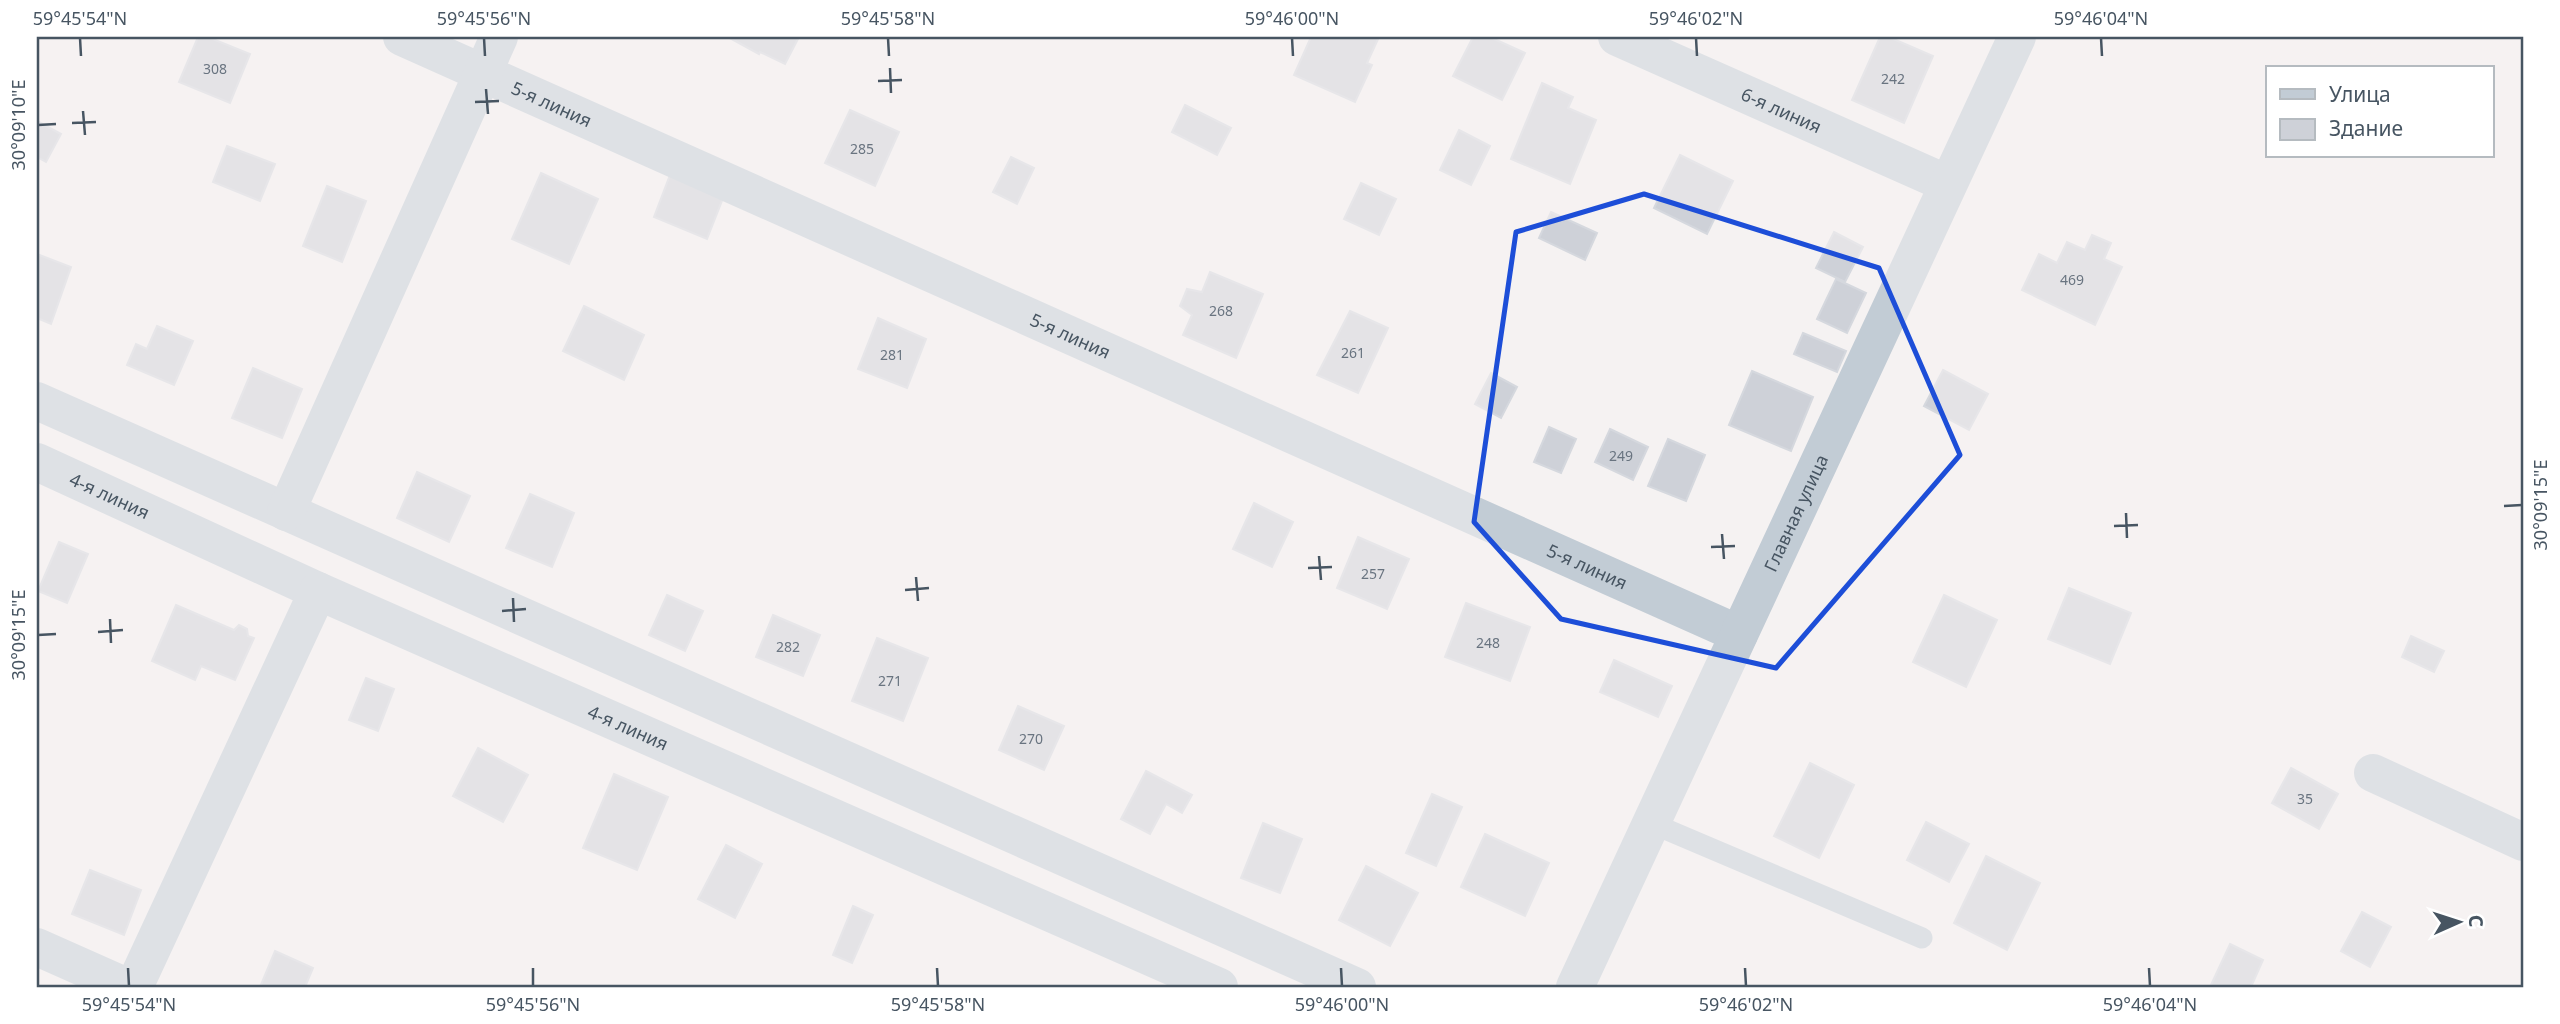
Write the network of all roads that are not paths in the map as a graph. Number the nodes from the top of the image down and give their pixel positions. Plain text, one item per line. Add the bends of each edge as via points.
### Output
1 (402, 37) edge
2 (499, 37) edge
3 (1617, 37) edge
4 (2017, 37) edge
5 (481, 72) junction
6 (1948, 184) junction
7 (37, 401) edge
8 (37, 462) edge
9 (286, 512) junction
10 (318, 591) junction
11 (1739, 634) junction
12 (2373, 773) dead end
13 (1651, 823) junction
14 (2523, 842) edge
15 (1922, 939) dead end
16 (37, 947) edge
17 (127, 987) edge
18 (134, 987) edge
19 (1219, 987) edge
20 (1357, 987) edge
21 (1575, 987) edge

1 - 5 street, 5-я линия
2 - 5 street
3 - 6 street, 6-я линия
4 - 6 street, Главная улица
5 - 9 street
5 - 11 street, 5-я линия
6 - 11 street, Главная улица
7 - 9 street
8 - 10 street, 4-я линия
9 - 20 street
10 - 18 street
10 - 19 street, 4-я линия
11 - 13 street, Главная улица
12 - 14 street
13 - 15 lane
13 - 21 street, Главная улица
16 - 17 street

